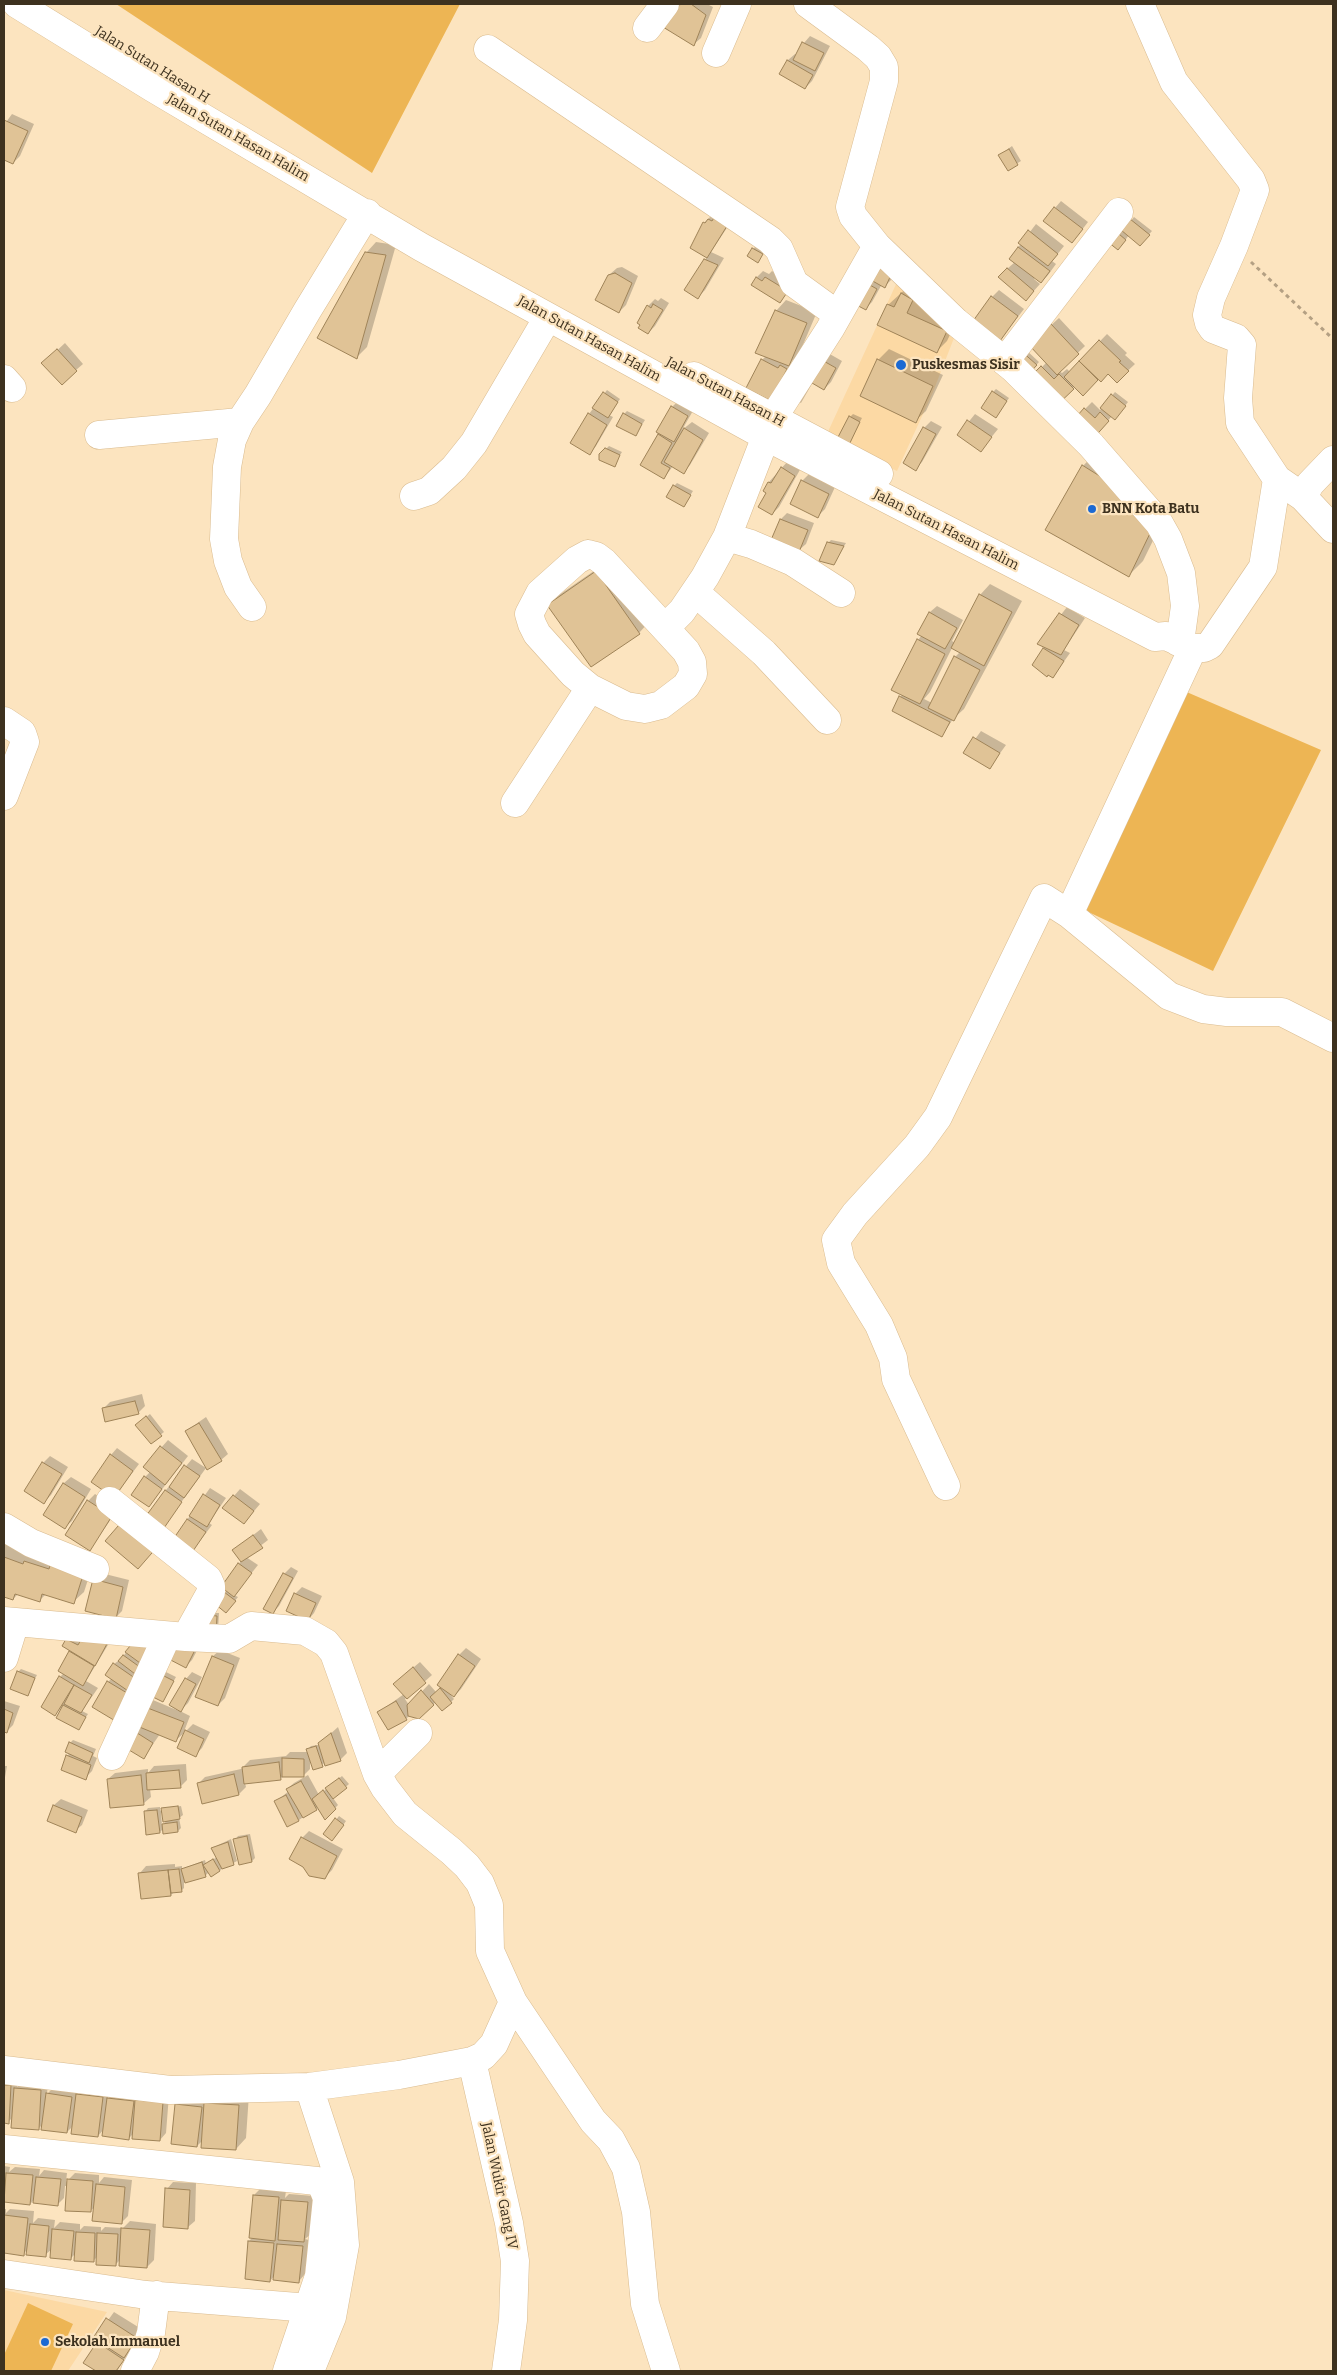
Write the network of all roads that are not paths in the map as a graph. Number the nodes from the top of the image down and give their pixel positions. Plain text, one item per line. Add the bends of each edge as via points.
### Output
1 (17, 4) edge
2 (53, 4) edge
3 (665, 4) edge
4 (737, 4) edge
5 (808, 4) edge
6 (1140, 4) edge
7 (647, 28) dead end
8 (488, 49) dead end
9 (716, 53) dead end
10 (1119, 212) dead end
11 (368, 213) junction
12 (877, 246) junction
13 (838, 316) junction
14 (548, 317) junction
15 (1005, 361) junction
16 (240, 422) junction
17 (769, 427) junction
18 (98, 435) dead end
19 (1333, 460) edge
20 (1277, 479) junction
21 (414, 496) dead end
22 (1303, 497) junction
23 (1333, 529) edge
24 (727, 537) junction
25 (696, 593) junction
26 (841, 593) dead end
27 (252, 608) dead end
28 (665, 628) junction
29 (1182, 643) junction
30 (590, 688) junction
31 (4, 720) edge
32 (827, 720) dead end
33 (4, 796) edge
34 (515, 804) dead end
35 (1061, 908) junction
36 (1333, 1038) edge
37 (946, 1486) dead end
38 (110, 1501) dead end
39 (4, 1527) edge
40 (95, 1569) dead end
41 (9, 1621) edge
42 (176, 1637) junction
43 (4, 1658) edge
44 (418, 1733) dead end
45 (112, 1756) dead end
46 (377, 1774) junction
47 (512, 2002) junction
48 (472, 2061) junction
49 (4, 2070) edge
50 (309, 2087) junction
51 (4, 2149) edge
52 (4, 2274) edge
53 (156, 2295) junction
54 (310, 2308) junction
55 (135, 2371) edge
56 (306, 2371) edge
57 (506, 2371) edge
58 (666, 2371) edge

1 - 11 street, Jalan Sutan Hasan Halim via 153,88
2 - 17 street, Jalan Sutan Hasan H via 335,180
3 - 7 street
4 - 9 street
5 - 12 street via 868,48 884,68 884,81 850,207 853,216
6 - 20 street via 1174,82 1251,180 1255,190 1207,315 1213,329 1236,338 1242,345 1238,398 1240,423
8 - 13 street via 770,240 785,260 794,283
10 - 15 street
11 - 14 street, Jalan Sutan Hasan Halim via 421,247
11 - 16 street
12 - 13 street
12 - 15 street via 956,322
13 - 17 street
14 - 17 street, Jalan Sutan Hasan Halim
14 - 21 street via 474,443 454,468 429,491
15 - 29 street via 1091,445 1159,523 1181,573 1185,606
16 - 18 street
16 - 27 street via 226,467 224,539 238,587
17 - 24 street
17 - 29 street, Jalan Sutan Hasan Halim via 1156,637
19 - 22 street via 1310,484
20 - 22 street
20 - 29 street via 1263,567 1210,645 1204,648
22 - 23 street
24 - 25 street
24 - 26 street via 793,562
25 - 28 street
25 - 32 street via 764,653
28 - 30 street via 692,662 693,674 674,697 645,709 626,706
28 - 30 street via 604,562 588,554 577,560 540,593 529,614 537,634
29 - 35 street
30 - 34 street
31 - 33 street via 22,733 25,742
35 - 36 street via 1169,996 1203,1009 1282,1012
35 - 37 street via 1044,898 938,1118 836,1240 841,1263 879,1325 893,1358 896,1379
38 - 42 street via 208,1579 210,1592
39 - 40 street via 31,1543
41 - 42 street
41 - 43 street
42 - 45 street
42 - 46 street via 229,1639 251,1626 304,1631 321,1639 334,1653
44 - 46 street
46 - 47 street via 405,1814 451,1851 480,1883 489,1905 490,1951
47 - 48 street via 494,2044 483,2056
47 - 58 street via 593,2121 611,2140 626,2168 636,2212 646,2304
48 - 50 street
48 - 57 street, Jalan Wukir Gang IV via 515,2261 513,2320
49 - 50 street via 170,2090
50 - 56 street via 340,2182 345,2245 332,2317
51 - 54 street via 317,2181 327,2198 319,2276
52 - 53 street
53 - 54 street
53 - 55 street via 146,2352
54 - 56 street

